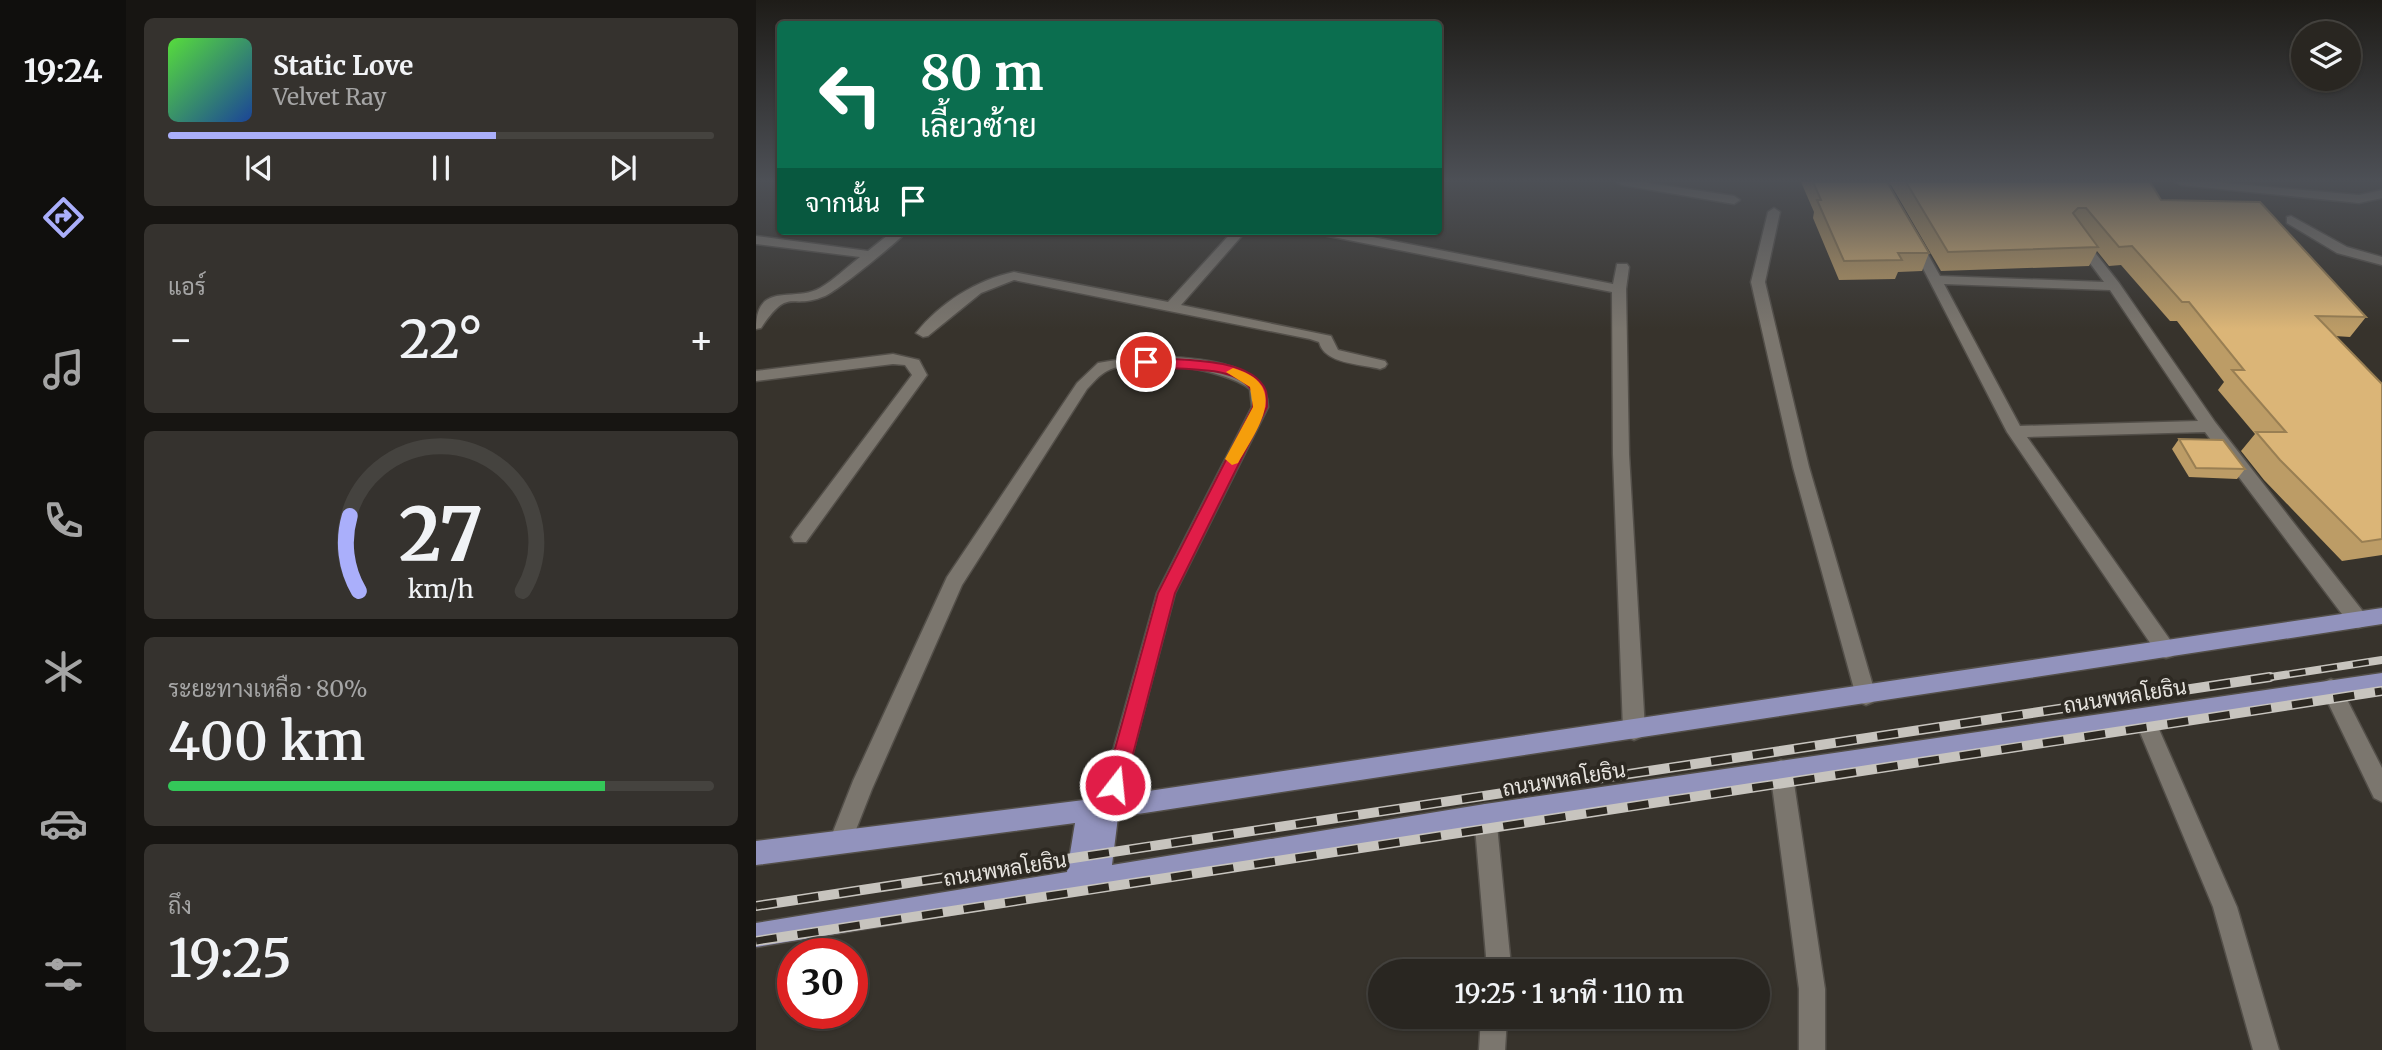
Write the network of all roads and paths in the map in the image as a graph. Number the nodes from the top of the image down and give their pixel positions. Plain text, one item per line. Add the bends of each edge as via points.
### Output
1 (1770, 231) edge
2 (1910, 231) edge
3 (2310, 231) edge
4 (2073, 232) edge
5 (896, 235) edge
6 (1236, 235) edge
7 (1344, 235) edge
8 (756, 240) edge
9 (872, 255) junction
10 (2382, 261) edge
11 (1622, 267) dead end
12 (1937, 280) junction
13 (2114, 286) junction
14 (1619, 289) junction
15 (1171, 307) junction
16 (756, 325) edge
17 (923, 333) dead end
18 (1380, 364) dead end
19 (756, 376) edge
20 (2209, 426) junction
21 (2015, 432) junction
22 (800, 537) dead end
23 (2382, 616) edge
24 (2358, 620) junction
25 (2166, 650) junction
26 (2382, 682) edge
27 (2331, 688) junction
28 (1867, 696) junction
29 (2144, 718) junction
30 (1634, 730) junction
31 (1781, 770) junction
32 (2382, 791) edge
33 (1098, 809) junction
34 (1485, 816) junction
35 (840, 842) junction
36 (756, 853) edge
37 (1087, 881) junction
38 (756, 935) edge
39 (1499, 959) edge
40 (1493, 1029) edge
41 (1492, 1050) edge
42 (1812, 1050) edge
43 (2266, 1050) edge

1 - 28 street via 1758,282 1801,467
2 - 12 street
3 - 10 street via 2342,250
4 - 13 street
5 - 9 street
6 - 15 street
7 - 14 street
8 - 9 street
9 - 16 street via 822,293 776,300
11 - 14 street
12 - 13 street
12 - 21 street
13 - 20 street
14 - 30 street via 1621,454
15 - 17 street via 1014,276 971,291
15 - 18 street via 1313,335 1326,339 1333,352
19 - 22 street via 893,359 909,360 920,374
20 - 21 street
20 - 24 street
21 - 25 street
23 - 24 main road, ถนนพหลโยธิน
24 - 25 main road, ถนนพหลโยธิน
25 - 28 main road, ถนนพหลโยธิน
26 - 27 main road, ถนนพหลโยธิน
27 - 29 main road, ถนนพหลโยธิน
27 - 32 street
28 - 30 main road, ถนนพหลโยธิน
29 - 31 main road, ถนนพหลโยธิน
29 - 43 street via 2225,907
30 - 33 main road, ถนนพหลโยธิน
31 - 34 main road, ถนนพหลโยธิน
31 - 42 street via 1812,989
33 - 35 main road, ถนนพหลโยธิน
33 - 35 street via 1166,593 1260,407 1255,384 1222,368 1124,362 1099,368 1082,386 954,582
33 - 37 main road
34 - 37 main road, ถนนพหลโยธิน
34 - 39 street
35 - 36 main road, ถนนพหลโยธิน
37 - 38 main road, ถนนพหลโยธิน
40 - 41 street

